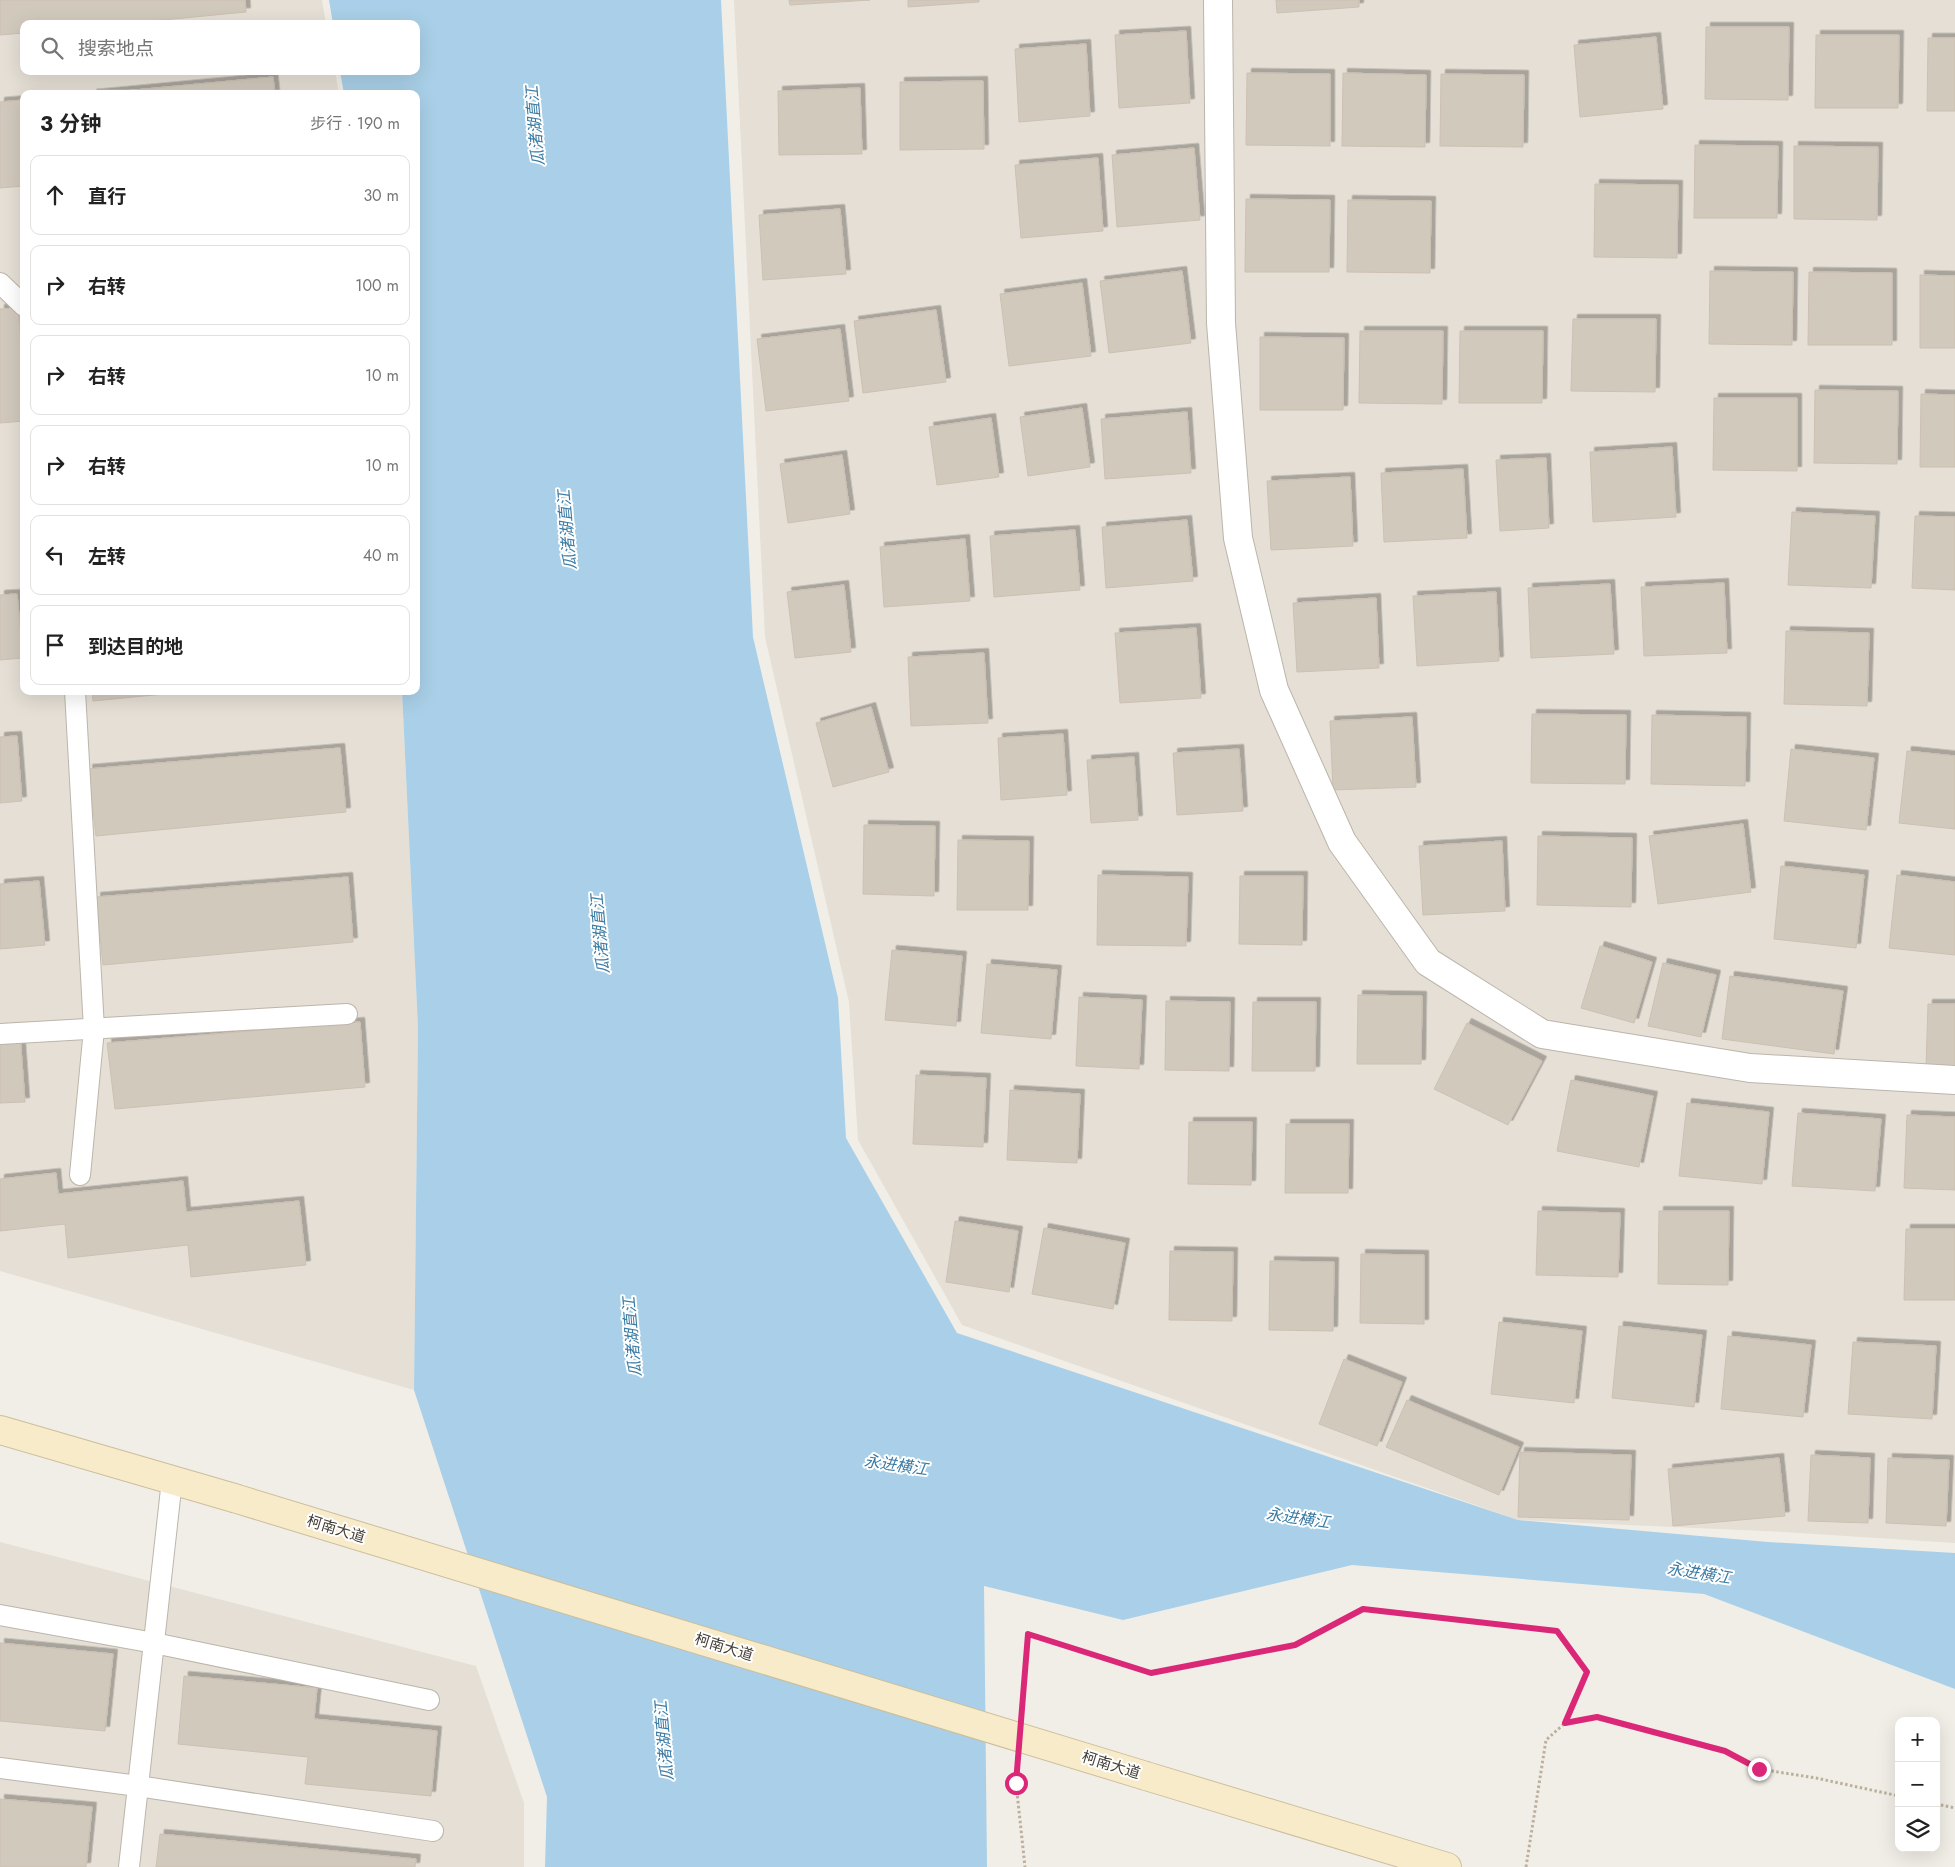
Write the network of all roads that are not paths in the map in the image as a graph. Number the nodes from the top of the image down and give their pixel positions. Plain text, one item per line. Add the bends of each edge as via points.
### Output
1 (1218, 0) edge
2 (0, 283) edge
3 (20, 302) edge
4 (75, 695) edge
5 (347, 1014) dead end
6 (94, 1029) junction
7 (0, 1034) edge
8 (1955, 1080) edge
9 (80, 1175) dead end
10 (0, 1430) edge
11 (172, 1480) junction
12 (0, 1615) edge
13 (154, 1643) junction
14 (429, 1700) dead end
15 (0, 1768) edge
16 (138, 1786) junction
17 (433, 1831) dead end
18 (129, 1867) edge
19 (1447, 1867) edge

1 - 8 street via 1221,323 1238,538 1274,690 1342,842 1428,962 1542,1034 1750,1068
2 - 3 lane
4 - 6 lane
5 - 6 lane
6 - 7 lane
6 - 9 lane
10 - 11 main road, 柯南大道
11 - 13 lane
11 - 19 main road, 柯南大道, bridge
12 - 13 lane
13 - 14 lane
13 - 16 lane
15 - 16 lane
16 - 17 lane
16 - 18 lane

